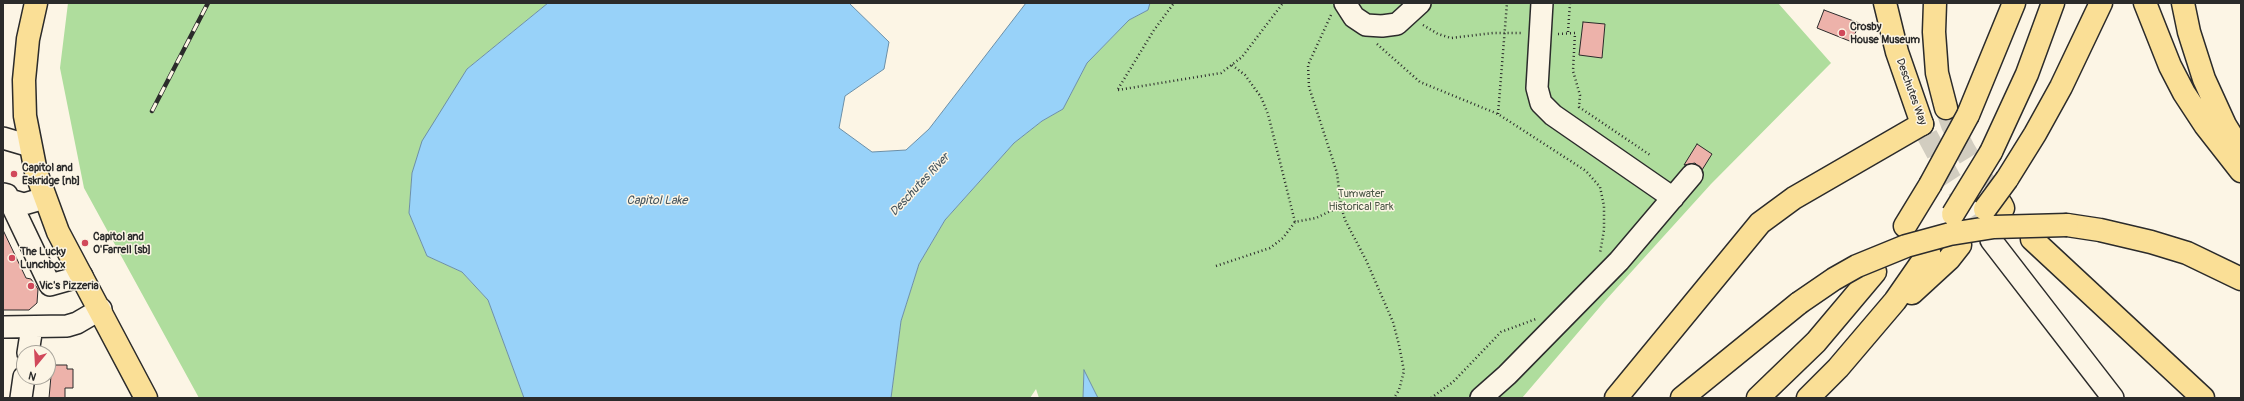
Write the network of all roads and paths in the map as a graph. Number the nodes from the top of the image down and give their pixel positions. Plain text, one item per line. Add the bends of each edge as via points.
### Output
1 (36, 3) edge
2 (1174, 3) edge
3 (1283, 3) edge
4 (1420, 3) edge
5 (1507, 3) edge
6 (1542, 3) edge
7 (1570, 3) edge
8 (1885, 3) edge
9 (1935, 3) edge
10 (2014, 3) edge
11 (2053, 3) edge
12 (2101, 3) edge
13 (2145, 3) edge
14 (2183, 3) edge
15 (1338, 7) edge
16 (1505, 32) junction
17 (1568, 32) junction
18 (1527, 34) dead end
19 (1552, 34) dead end
20 (1375, 41) dead end
21 (1232, 66) junction
22 (1946, 108) tunnel mouth
23 (1498, 114) junction
24 (3, 138) edge
25 (30, 146) junction
26 (2241, 151) edge
27 (1650, 155) dead end
28 (2241, 171) edge
29 (1692, 174) dead end
30 (6, 197) edge
31 (44, 198) junction
32 (1673, 198) junction
33 (1341, 206) junction
34 (1997, 207) dead end
35 (1954, 214) dead end
36 (1295, 222) junction
37 (1905, 226) dead end
38 (2032, 239) dead end
39 (1991, 240) tunnel mouth
40 (1960, 245) dead end
41 (1929, 252) dead end
42 (1597, 260) dead end
43 (1216, 266) dead end
44 (1875, 272) dead end
45 (82, 276) junction
46 (2241, 279) edge
47 (100, 309) junction
48 (1537, 318) dead end
49 (32, 326) junction
50 (3, 327) edge
51 (29, 345) edge
52 (1857, 345) junction
53 (23, 385) edge
54 (21, 398) edge
55 (146, 398) edge
56 (1394, 398) edge
57 (1431, 398) edge
58 (1481, 398) edge
59 (1616, 398) edge
60 (1682, 398) edge
61 (1758, 398) edge
62 (1808, 398) edge
63 (2113, 398) edge
64 (2203, 398) edge

1 - 25 main road via 28,39 24,80 25,116
2 - 21 path via 1154,30 1118,90 1221,74
3 - 21 path
4 - 15 street via 1397,24 1382,26 1366,25
5 - 16 path
6 - 32 street via 1537,88 1541,103 1553,115
7 - 17 path
8 - 59 main road, Deschutes Way via 1897,52 1925,130 1794,198 1760,223
9 - 22 main road via 1934,32 1938,73
10 - 37 main road, bridge via 1968,115
11 - 35 main road, bridge via 2027,74 1991,152
12 - 34 main road, bridge via 2061,87 2007,179
13 - 28 main road via 2170,66 2184,93
14 - 26 main road via 2204,79 2225,125
15 - 33 path via 1311,55 1308,74 1337,173
16 - 18 path
16 - 23 path
17 - 19 path
17 - 27 path via 1575,33 1573,71 1580,95 1579,107
20 - 23 path via 1420,82
21 - 36 path via 1245,75 1264,102
23 - 42 path via 1586,171 1600,187 1604,206 1604,230
24 - 25 street
25 - 31 main road
29 - 32 street
30 - 31 street via 24,204
30 - 45 street via 50,285
31 - 45 main road via 58,232
32 - 58 street via 1619,261
33 - 36 path via 1316,218
33 - 56 path via 1395,330 1404,371
36 - 43 path via 1283,238 1270,248
38 - 64 main road
39 - 63 street
40 - 52 main road
41 - 52 main road via 1895,301
44 - 61 main road via 1816,342
45 - 47 main road
46 - 60 main road, bridge via 2187,253 2100,230 2067,225 1994,226 1950,234 1906,246 1857,266 1834,279
47 - 49 street via 67,326
47 - 55 main road
48 - 57 path via 1501,332 1453,382
49 - 50 street
49 - 51 street
52 - 62 main road
53 - 54 street

